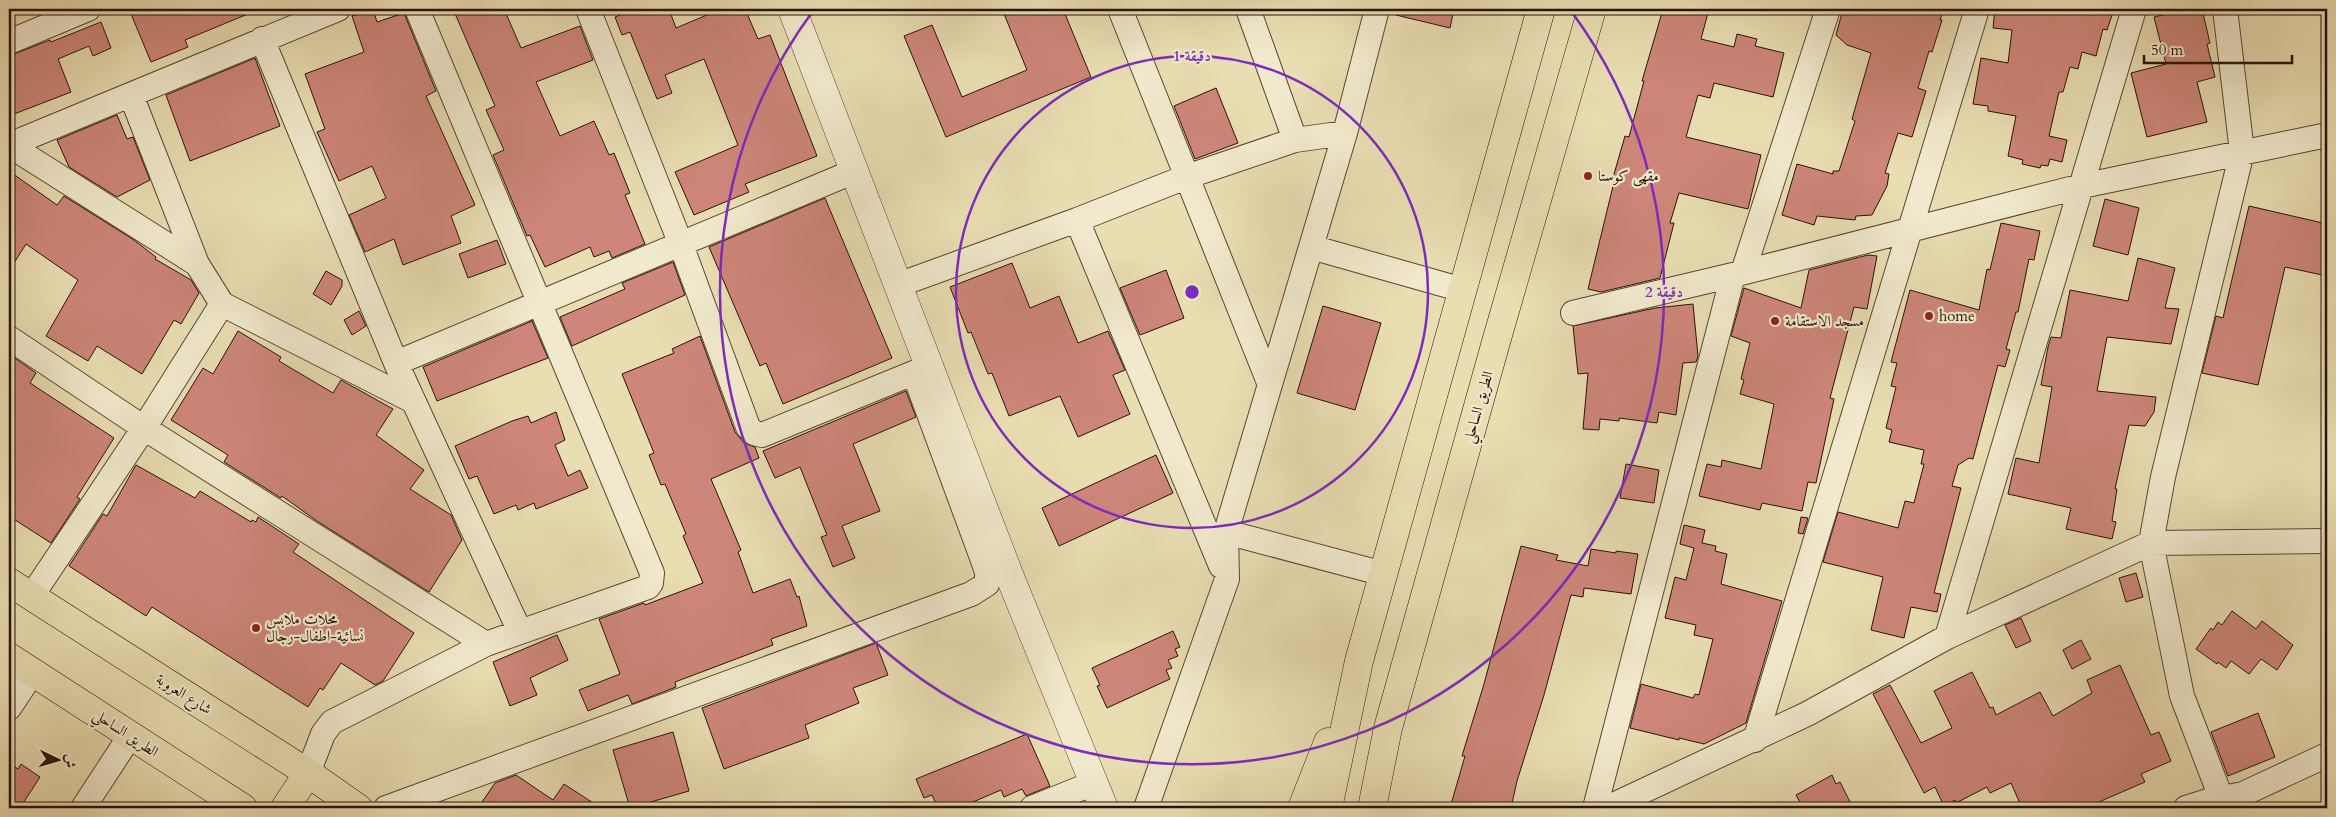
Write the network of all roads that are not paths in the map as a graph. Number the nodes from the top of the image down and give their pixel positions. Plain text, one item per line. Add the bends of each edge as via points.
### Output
1 (88, 9) edge
2 (338, 9) edge
3 (416, 9) edge
4 (588, 9) edge
5 (792, 9) edge
6 (1120, 9) edge
7 (1248, 9) edge
8 (1377, 9) edge
9 (1541, 9) edge
10 (1592, 9) edge
11 (1828, 9) edge
12 (1977, 9) edge
13 (2134, 9) edge
14 (2225, 9) edge
15 (262, 39) junction
16 (9, 42) edge
17 (131, 95) junction
18 (1345, 133) junction
19 (2327, 136) edge
20 (1295, 140) junction
21 (9, 145) edge
22 (2242, 152) junction
23 (855, 171) junction
24 (1186, 177) junction
25 (2082, 186) junction
26 (1077, 220) junction
27 (1911, 229) junction
28 (680, 242) junction
29 (1311, 247) junction
30 (197, 264) junction
31 (1738, 273) junction
32 (898, 285) junction
33 (1462, 290) junction
34 (539, 303) junction
35 (222, 304) junction
36 (1573, 312) dead end
37 (9, 338) edge
38 (396, 363) junction
39 (922, 370) junction
40 (1270, 385) junction
41 (413, 401) junction
42 (144, 428) junction
43 (1226, 532) junction
44 (2327, 541) edge
45 (2151, 543) junction
46 (1384, 574) junction
47 (1227, 579) junction
48 (9, 582) edge
49 (31, 597) junction
50 (520, 632) junction
51 (1947, 637) junction
52 (486, 644) junction
53 (9, 657) edge
54 (1359, 661) junction
55 (32, 672) junction
56 (9, 708) edge
57 (130, 736) junction
58 (1754, 740) junction
59 (2327, 755) edge
60 (308, 773) junction
61 (1094, 783) junction
62 (2223, 803) edge
63 (236, 807) edge
64 (83, 808) edge
65 (285, 808) edge
66 (358, 808) edge
67 (386, 808) edge
68 (1032, 808) edge
69 (1104, 808) edge
70 (1146, 808) edge
71 (1302, 808) edge
72 (1328, 808) edge
73 (1372, 808) edge
74 (1595, 808) edge
75 (1607, 808) edge
76 (2186, 808) edge

1 - 16 street
2 - 15 street
3 - 34 street
4 - 28 street
5 - 23 street
6 - 24 street
7 - 20 street
8 - 18 street
9 - 33 highway
10 - 73 highway, الطريق الساحلي via 1388,728
11 - 31 street
12 - 27 street
13 - 25 street
14 - 22 street
15 - 17 street
15 - 38 street
17 - 21 street
17 - 30 street
18 - 20 street
18 - 29 street
19 - 22 street
20 - 24 street
21 - 30 street
22 - 25 street
22 - 45 street via 2163,476
23 - 28 street
23 - 32 street
24 - 26 street
24 - 40 street
25 - 27 street
25 - 51 street
26 - 32 street
26 - 47 street
27 - 31 street
27 - 58 street
28 - 34 street
28 - 39 street via 748,427 754,433 762,435
29 - 33 street
29 - 40 street
30 - 35 street
31 - 36 street
31 - 74 street
32 - 39 street
33 - 46 highway
34 - 38 street
34 - 50 street via 652,573 648,587
35 - 41 street
35 - 42 street
37 - 42 street
38 - 41 street
39 - 61 street
39 - 67 street via 987,572 987,584 971,594
40 - 43 street
41 - 50 street
42 - 49 street
42 - 52 street
43 - 46 street
43 - 47 street
44 - 45 street
45 - 51 street
45 - 62 street via 2182,696
46 - 54 highway
47 - 70 street
48 - 49 highway, شارع العروبة
49 - 60 highway, شارع العروبة
50 - 52 street
51 - 58 street
52 - 60 street via 332,722 323,734
53 - 55 highway, الطريق الساحلي
54 - 71 highway
54 - 72 highway
55 - 56 street
55 - 57 highway, الطريق الساحلي
57 - 63 highway, الطريق الساحلي
57 - 64 street
58 - 75 street
59 - 62 street
60 - 65 highway
60 - 66 highway, شارع العروبة
61 - 68 street
61 - 69 street
62 - 76 street

